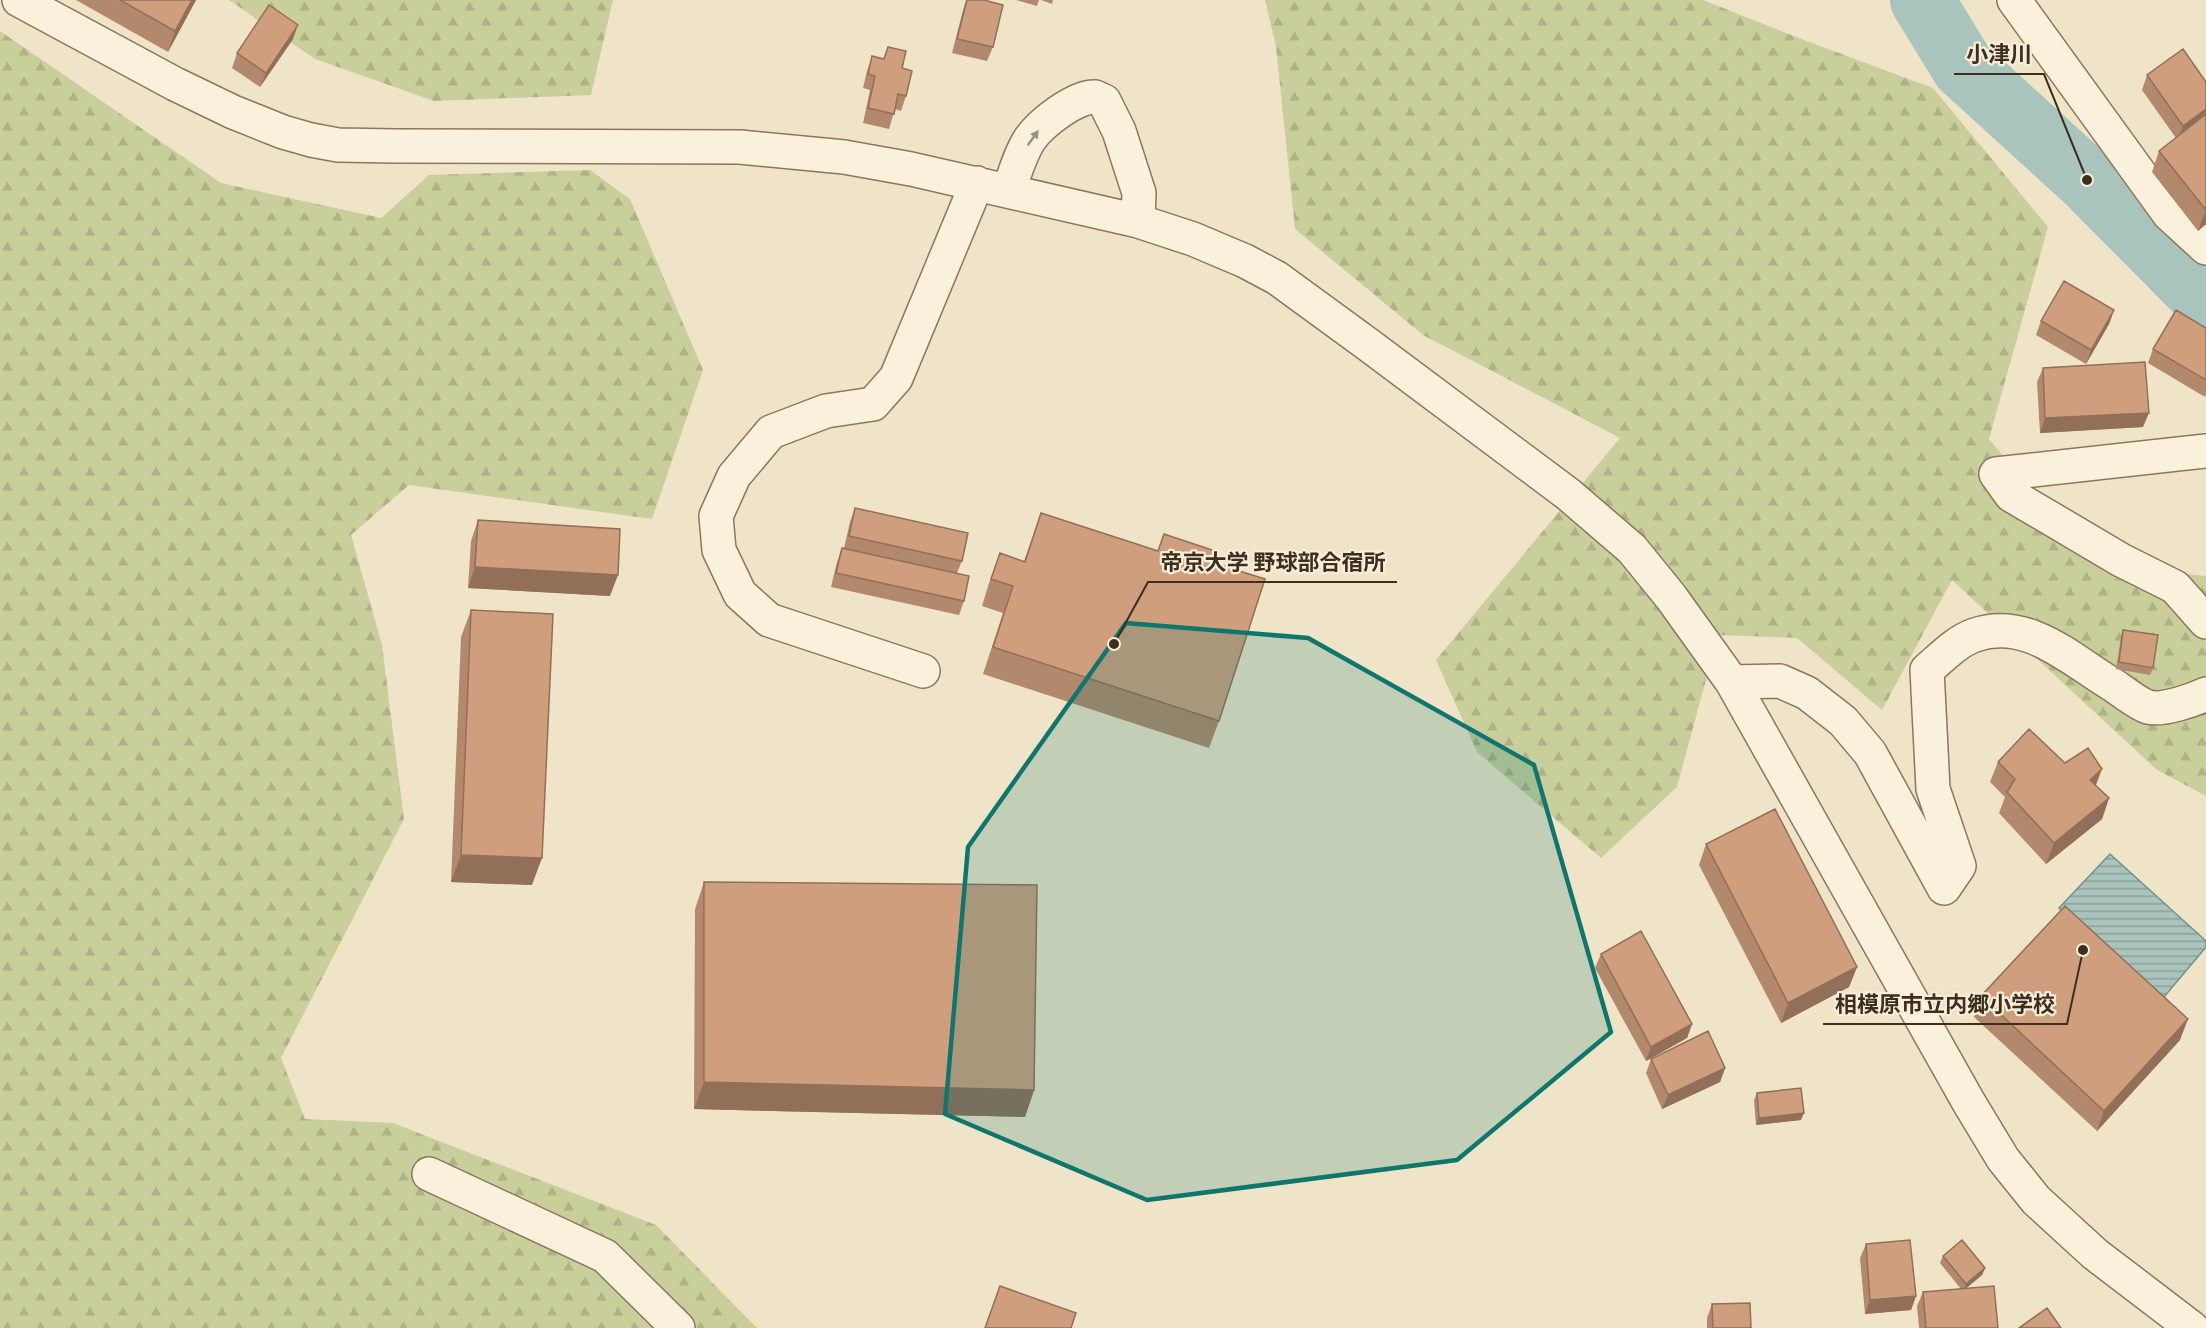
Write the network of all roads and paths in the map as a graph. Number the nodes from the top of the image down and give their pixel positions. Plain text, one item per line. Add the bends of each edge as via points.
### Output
1 (19, 0) edge
2 (2014, 0) edge
3 (977, 183) junction
4 (1009, 190) junction
5 (1138, 221) junction
6 (2206, 248) edge
7 (2206, 451) edge
8 (2206, 622) edge
9 (923, 671) dead end
10 (1732, 682) junction
11 (2206, 694) edge
12 (429, 1174) dead end
13 (2157, 1317) edge
14 (678, 1328) edge
15 (2192, 1328) edge

1 - 3 street via 233,112 283,132 338,145 740,147 844,157
2 - 6 street via 2169,214
3 - 4 street
3 - 9 street via 896,378 873,404 826,411 771,432 734,476 716,516 719,550 740,594 769,620
4 - 5 street
4 -> 5 street via 1031,138 1055,114 1095,97 1104,101 1119,131 1139,192
5 - 10 street via 1193,239 1277,278 1568,494 1632,549
7 - 8 street via 1996,474 2011,495 2175,587
10 - 11 street via 1780,681 1807,693 1843,721 1869,753 1944,888 1959,866 1933,789 1927,670 1949,651 1974,635 1999,630 2052,645 2149,707 2186,704
10 - 13 street via 2003,1159 2044,1208
12 - 14 street via 604,1256
13 - 15 street

